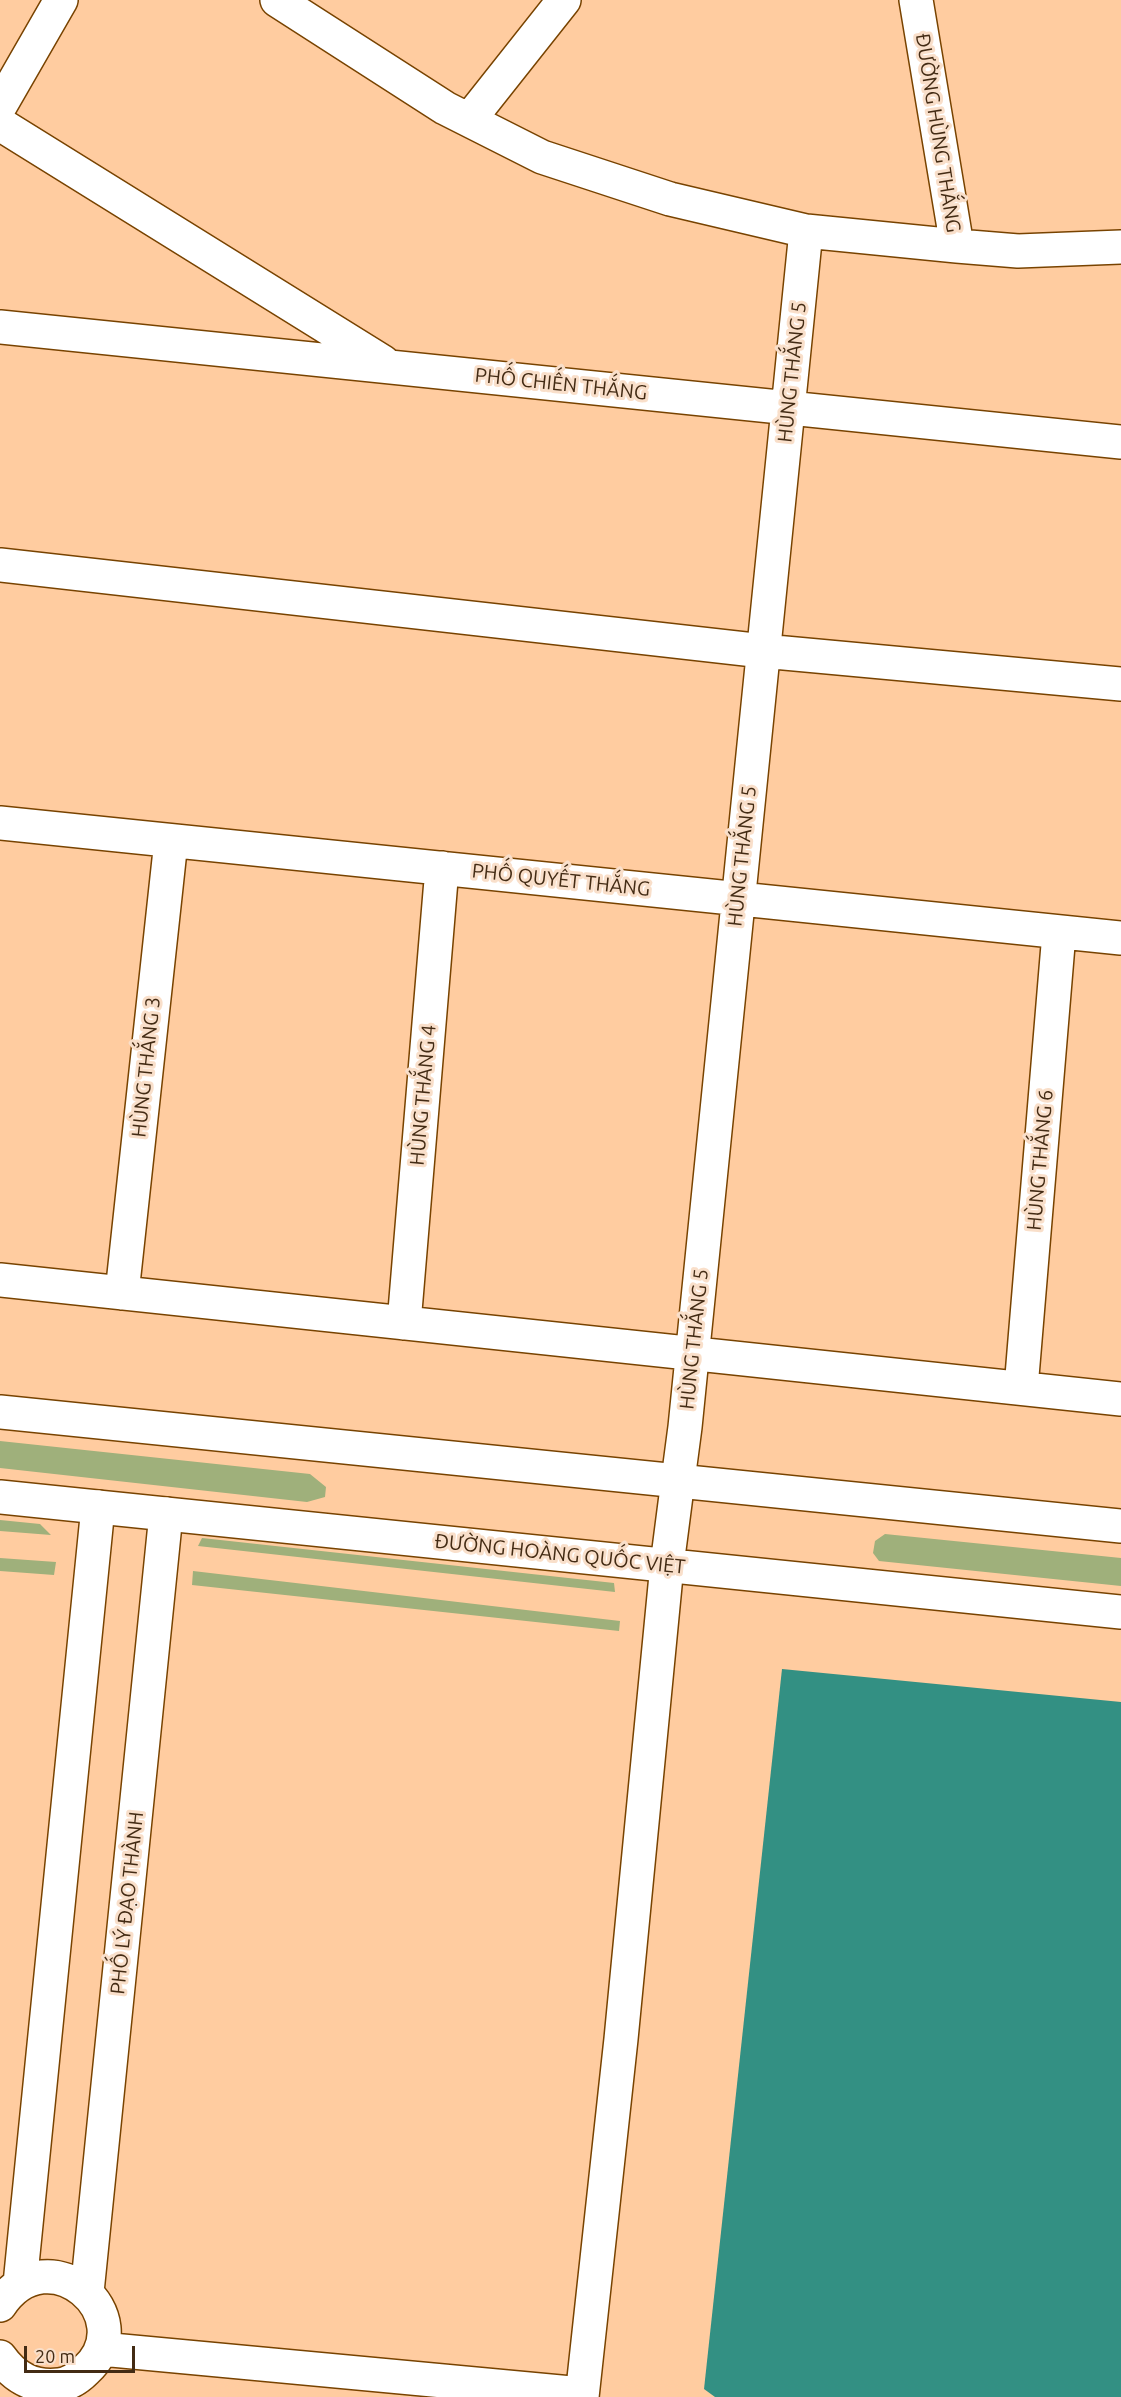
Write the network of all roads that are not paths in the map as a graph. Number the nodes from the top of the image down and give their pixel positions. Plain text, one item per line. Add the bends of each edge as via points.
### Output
1 (61, 0) edge
2 (277, 0) edge
3 (564, 0) edge
4 (916, 0) edge
5 (0, 106) edge
6 (469, 120) junction
7 (0, 124) edge
8 (806, 231) junction
9 (957, 246) junction
10 (1121, 247) edge
11 (0, 327) edge
12 (389, 366) junction
13 (788, 407) junction
14 (1121, 442) edge
15 (0, 565) edge
16 (763, 651) junction
17 (1121, 684) edge
18 (0, 823) edge
19 (171, 842) junction
20 (442, 868) junction
21 (738, 898) junction
22 (1059, 933) junction
23 (1121, 938) edge
24 (0, 1280) edge
25 (122, 1293) junction
26 (404, 1323) junction
27 (692, 1353) junction
28 (1021, 1388) junction
29 (1121, 1399) edge
30 (0, 1412) edge
31 (678, 1480) junction
32 (0, 1497) edge
33 (98, 1507) junction
34 (166, 1514) junction
35 (1121, 1526) edge
36 (667, 1565) junction
37 (1121, 1612) edge
38 (87, 2292) junction
39 (10, 2295) edge
40 (100, 2349) junction
41 (0, 2358) edge
42 (44, 2391) edge
43 (582, 2396) edge

1 - 5 street
2 - 6 street
3 - 6 street
4 - 9 street, ĐƯỜNG HÙNG THẮNG
6 - 8 street via 542,157 660,196
7 - 12 street
8 - 9 street
8 - 13 street, HÙNG THẮNG 5
9 - 10 street, ĐƯỜNG HÙNG THẮNG via 1018,251
11 - 12 street, PHỐ CHIẾN THẮNG
12 - 13 street, PHỐ CHIẾN THẮNG
13 - 14 street, PHỐ CHIẾN THẮNG
13 - 16 street, HÙNG THẮNG 5
15 - 16 street
16 - 17 street
16 - 21 street, HÙNG THẮNG 5
18 - 19 street, PHỐ QUYẾT THẮNG
19 - 20 street, PHỐ QUYẾT THẮNG
19 - 25 street, HÙNG THẮNG 3
20 - 21 street, PHỐ QUYẾT THẮNG
20 - 26 street, HÙNG THẮNG 4
21 - 22 street, PHỐ QUYẾT THẮNG
21 - 27 street, HÙNG THẮNG 5
22 - 23 street, PHỐ QUYẾT THẮNG
22 - 28 street, HÙNG THẮNG 6
24 - 25 street
25 - 26 street
26 - 27 street
27 - 28 street
27 - 31 street, HÙNG THẮNG 5
28 - 29 street
30 - 31 street
31 - 35 street
31 - 36 street, HÙNG THẮNG 5
32 - 33 street, ĐƯỜNG HOÀNG QUỐC VIỆT
33 - 34 street, ĐƯỜNG HOÀNG QUỐC VIỆT
33 - 39 street
34 - 36 street, ĐƯỜNG HOÀNG QUỐC VIỆT
34 - 38 street, PHỐ LÝ ĐẠO THÀNH
36 - 37 street, ĐƯỜNG HOÀNG QUỐC VIỆT
36 - 43 street, HÙNG THẮNG 5
38 - 39 street via 55,2277 36,2278
38 - 40 street via 102,2319
40 - 42 street via 92,2365 79,2377
40 - 43 street
41 - 42 street via 10,2371

